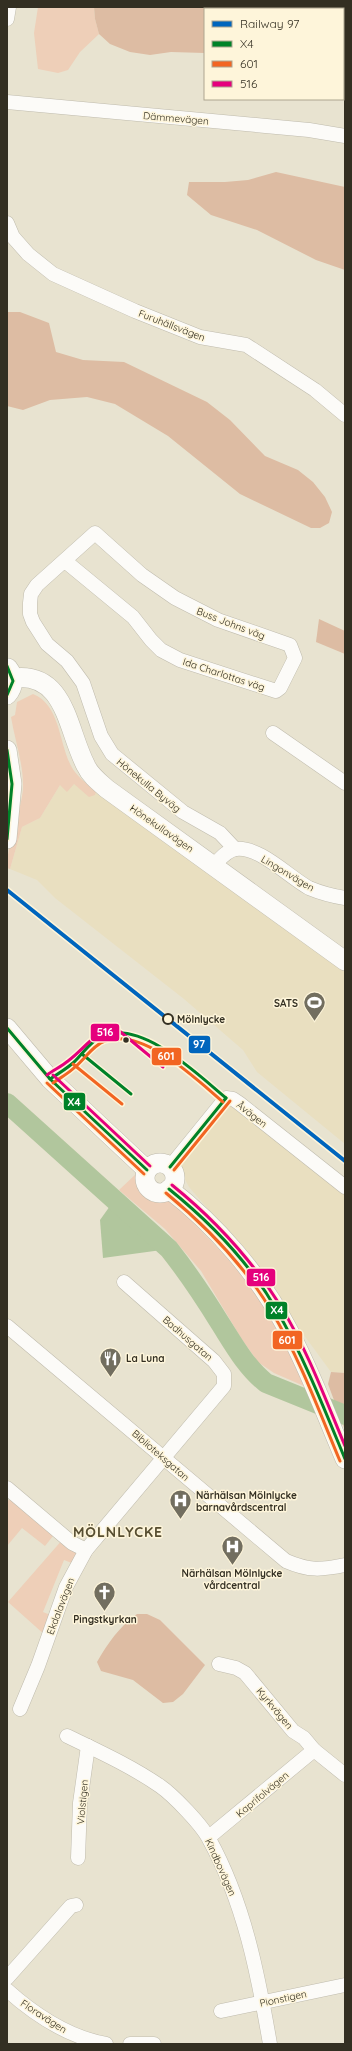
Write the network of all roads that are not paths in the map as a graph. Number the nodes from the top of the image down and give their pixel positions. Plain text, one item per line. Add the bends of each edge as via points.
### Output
1 (9, 7) edge
2 (7, 19) edge
3 (7, 102) edge
4 (345, 136) edge
5 (7, 223) edge
6 (345, 415) edge
7 (95, 533) joint
8 (65, 561) junction
9 (9, 680) edge
10 (276, 691) joint
11 (273, 733) dead end
12 (7, 750) edge
13 (345, 783) edge
14 (7, 839) edge
15 (235, 849) junction
16 (214, 866) junction
17 (345, 898) edge
18 (345, 961) edge
19 (7, 1028) edge
20 (170, 1167) junction
21 (147, 1170) junction
22 (345, 1187) edge
23 (169, 1189) junction
24 (124, 1282) dead end
25 (7, 1326) edge
26 (164, 1459) junction
27 (345, 1459) edge
28 (7, 1488) edge
29 (86, 1550) junction
30 (345, 1565) edge
31 (219, 1664) dead end
32 (20, 1709) dead end
33 (67, 1736) dead end
34 (88, 1746) junction
35 (314, 1750) junction
36 (345, 1775) edge
37 (209, 1838) junction
38 (78, 1858) dead end
39 (76, 1905) dead end
40 (7, 1978) edge
41 (345, 1986) edge
42 (7, 1990) edge
43 (263, 2002) junction
44 (221, 2011) dead end
45 (106, 2044) edge
46 (130, 2044) edge
47 (154, 2044) edge
48 (270, 2044) edge

1 - 2 street
3 - 4 street, Dämmevägen via 309,130
5 - 6 street, Furuhällsvägen via 13,237 28,254 53,274 200,337 246,345 315,390
7 - 8 street, Hönekulla Byväg
7 - 10 street, Buss Johns väg via 142,575 180,601 218,620 290,645 295,658
8 - 10 street, Ida Charlottas väg via 133,617 161,650 180,660
8 - 15 street, Hönekulla Byväg via 44,577 31,594 30,614 37,631 46,644 68,661 84,683 101,736 112,754 183,812 220,833
9 - 16 street, Hönekullavägen via 32,677 49,685 61,703 91,774 108,790
11 - 13 street
12 - 14 street via 12,784
15 - 16 street via 226,853
15 - 17 street, Lingonvägen via 263,857 308,887 328,896
16 - 18 street, Hönekullavägen
19 - 21 street via 50,1079
20 - 21 street via 164,1163 156,1163
20 - 22 street, Åvägen via 226,1098 240,1103
20 - 23 street via 175,1178
21 - 23 street via 145,1178 150,1188 157,1192
23 - 27 street via 186,1202 232,1250 268,1297 287,1327 311,1375
24 - 26 street, Badhusgatan via 214,1360 224,1374 224,1386 221,1391
25 - 26 street, Biblioteksgatan
26 - 29 street, Ekdalavägen
26 - 30 street, Biblioteksgatan via 286,1561 311,1570 325,1570
28 - 29 street via 72,1543
29 - 32 street, Ekdalavägen via 66,1587
31 - 35 street, Kyrkvägen via 236,1668 245,1674 293,1731 304,1738
33 - 34 street, Kindbovägen
34 - 37 street, Kindbovägen via 160,1787 180,1804
34 - 38 street, Violstigen via 80,1803
35 - 36 street, Kyrkvägen
35 - 37 street, Kaprifolvägen
37 - 43 street, Kindbovägen via 224,1869 246,1929
39 - 40 street via 70,1906
41 - 43 street, Pionstigen
42 - 45 street, Floravägen via 62,2030 86,2040
43 - 44 street, Pionstigen
43 - 48 street, Kindbovägen
46 - 47 street

